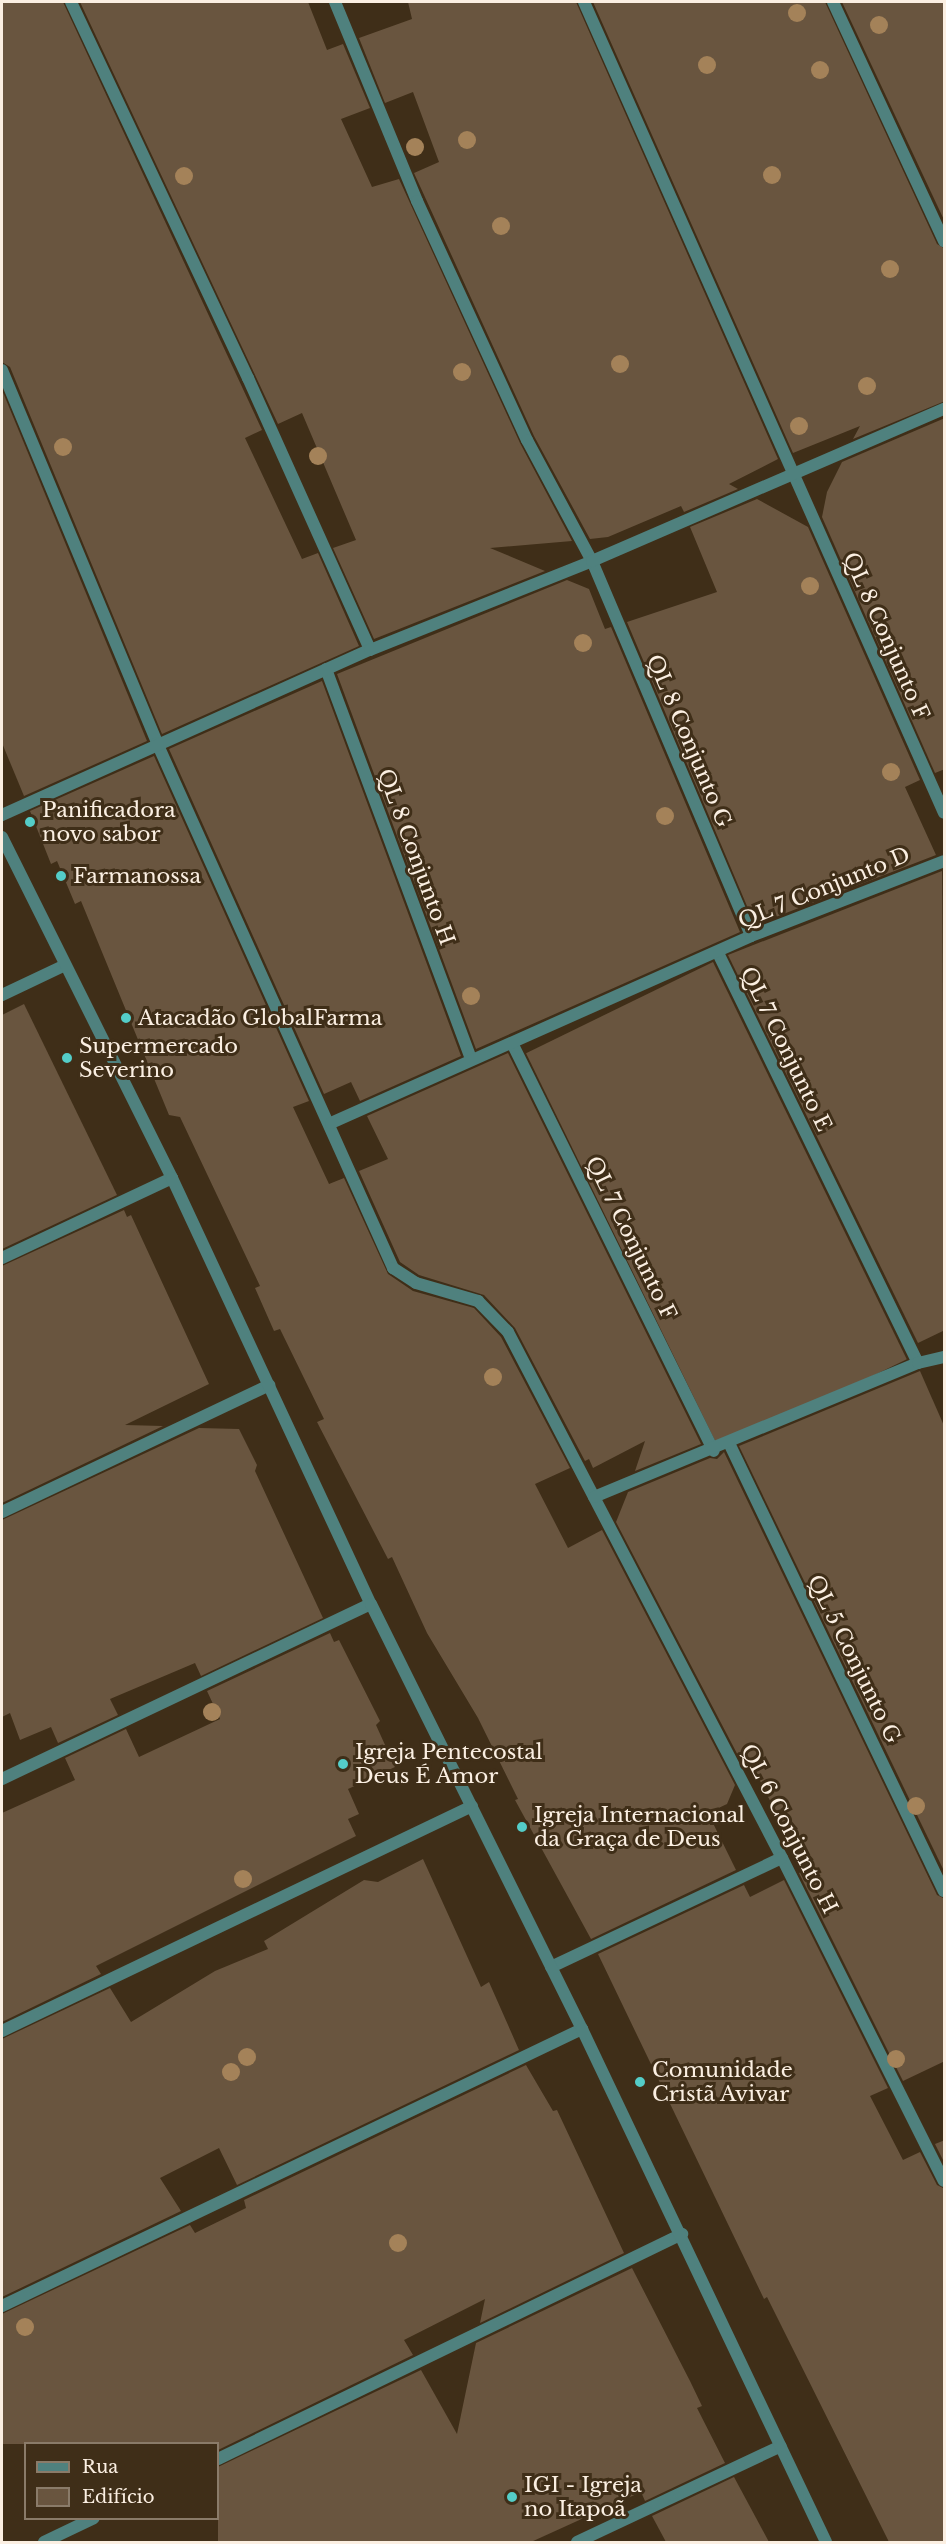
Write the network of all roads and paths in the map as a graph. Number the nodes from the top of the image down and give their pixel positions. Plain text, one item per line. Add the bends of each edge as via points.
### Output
1 (71, 2) edge
2 (335, 2) edge
3 (584, 2) edge
4 (833, 2) edge
5 (945, 242) edge
6 (2, 370) edge
7 (945, 409) edge
8 (792, 475) junction
9 (592, 561) junction
10 (370, 650) junction
11 (326, 669) junction
12 (157, 743) junction
13 (945, 813) edge
14 (2, 815) edge
15 (2, 837) edge
16 (945, 861) edge
17 (751, 936) junction
18 (718, 953) junction
19 (63, 966) junction
20 (2, 995) edge
21 (512, 1043) junction
22 (471, 1059) junction
23 (331, 1123) junction
24 (172, 1178) junction
25 (2, 1258) edge
26 (944, 1358) edge
27 (918, 1363) junction
28 (269, 1385) junction
29 (729, 1443) junction
30 (714, 1451) junction
31 (594, 1497) junction
32 (2, 1512) edge
33 (371, 1604) junction
34 (2, 1779) edge
35 (472, 1806) junction
36 (782, 1858) junction
37 (945, 1891) edge
38 (551, 1967) junction
39 (582, 2029) junction
40 (2, 2031) edge
41 (945, 2181) edge
42 (682, 2234) junction
43 (2, 2306) edge
44 (781, 2446) junction
45 (219, 2459) edge
46 (90, 2520) edge
47 (44, 2542) edge
48 (577, 2542) edge
49 (826, 2542) edge

1 - 10 street via 248,378
2 - 9 street, QL 8 Conjunto G via 417,201 527,440
3 - 8 street, QL 8 Conjunto F
4 - 5 street
6 - 12 street, QL 6 Conjunto H
7 - 8 street
8 - 9 street
8 - 13 street, QL 8 Conjunto F
9 - 10 street
9 - 17 street, QL 8 Conjunto G
10 - 11 street
11 - 12 street
11 - 22 street, QL 8 Conjunto H
12 - 14 street
12 - 23 street, QL 6 Conjunto H
15 - 19 street
16 - 17 street, QL 7 Conjunto D
17 - 18 street, QL 7 Conjunto D
18 - 21 street, QL 7 Conjunto E
18 - 27 street, QL 7 Conjunto E
19 - 20 street
19 - 24 street
21 - 22 street
21 - 30 street, QL 7 Conjunto F
22 - 23 street
23 - 31 street, QL 6 Conjunto H via 393,1268 405,1278 462,1294 491,1312 508,1332 536,1382
24 - 25 street
24 - 28 street
26 - 27 street
27 - 29 street
28 - 32 street
28 - 33 street
29 - 30 street
29 - 37 street, QL 5 Conjunto G
30 - 31 street
31 - 36 street, QL 6 Conjunto H
33 - 34 street
33 - 35 street
35 - 38 street
35 - 40 street
36 - 38 street
36 - 41 street, QL 6 Conjunto H
38 - 39 street
39 - 42 street
39 - 43 street
42 - 44 street
42 - 45 street
44 - 48 street
44 - 49 street
46 - 47 street

